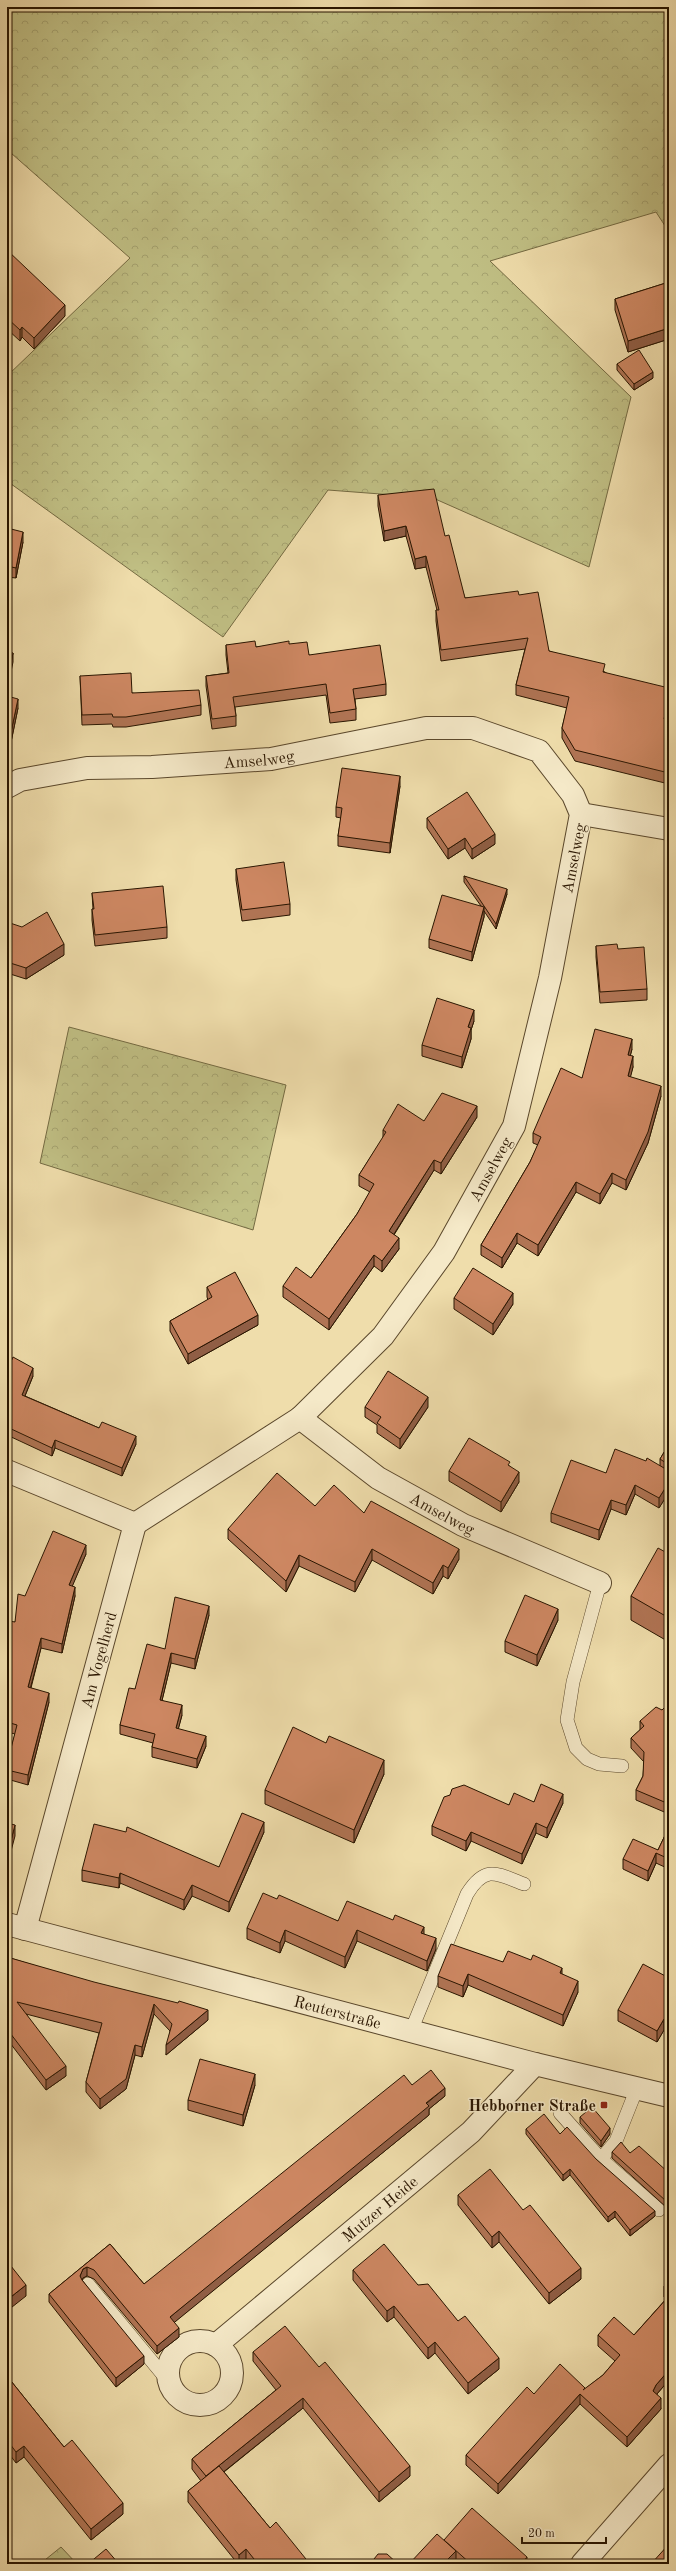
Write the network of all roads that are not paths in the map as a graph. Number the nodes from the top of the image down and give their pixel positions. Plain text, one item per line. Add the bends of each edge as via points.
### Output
1 (7, 787) edge
2 (581, 814) junction
3 (669, 829) edge
4 (300, 1418) junction
5 (7, 1471) edge
6 (134, 1524) junction
7 (600, 1583) joint
8 (622, 1766) dead end
9 (524, 1884) dead end
10 (16, 1926) edge
11 (411, 2031) junction
12 (535, 2064) junction
13 (637, 2088) junction
14 (669, 2096) edge
15 (560, 2114) dead end
16 (601, 2159) junction
17 (659, 2210) dead end
18 (88, 2284) dead end
19 (216, 2345) junction
20 (169, 2382) junction
21 (669, 2465) edge
22 (582, 2564) edge

1 - 2 street, Amselweg via 20,780 87,768 152,767 271,759 426,728 473,728 539,751 573,795
2 - 3 street
2 - 4 street, Amselweg via 550,978 514,1126 444,1252 383,1336
4 - 6 street, Amselweg
4 - 7 street, Amselweg via 378,1478 463,1525
5 - 6 street
6 - 10 street, Am Vogelherd
7 - 8 lane via 573,1682 567,1720 576,1748 587,1759 599,1764
9 - 11 lane via 496,1873 485,1874 476,1880 467,1894
10 - 11 street, Reuterstraße
11 - 12 street, Reuterstraße
12 - 13 street, Reuterstraße
12 - 19 street, Mutzer Heide via 471,2132
13 - 14 street, Reuterstraße
13 - 16 lane via 616,2141
15 - 16 lane
16 - 17 lane
18 - 20 lane
19 - 20 street via 195,2342 184,2345 170,2361
19 - 20 street via 229,2358 232,2366 230,2385 219,2400 202,2406 191,2404 174,2392
21 - 22 street

